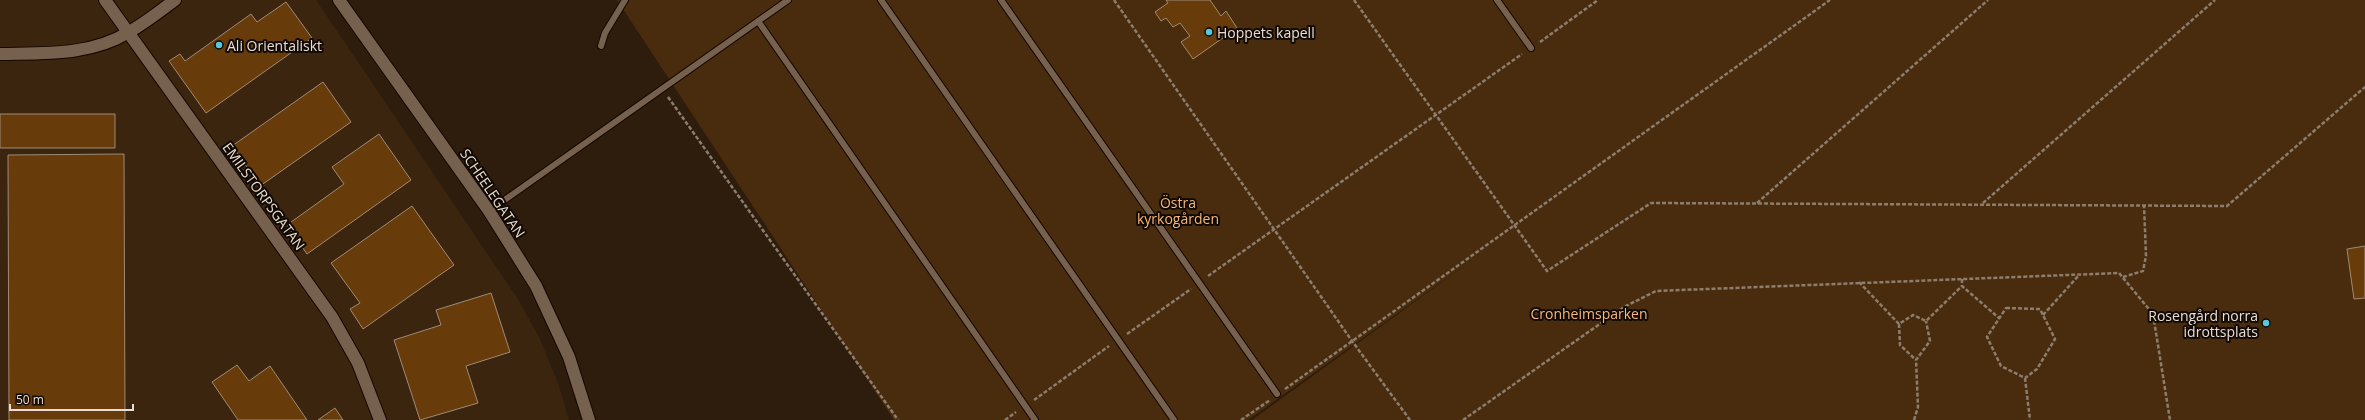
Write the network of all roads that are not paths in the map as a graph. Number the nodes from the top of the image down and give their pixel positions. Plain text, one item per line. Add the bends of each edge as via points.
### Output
1 (105, 0) edge
2 (175, 0) edge
3 (339, 0) edge
4 (625, 0) edge
5 (788, 0) edge
6 (881, 0) edge
7 (1001, 0) edge
8 (1497, 0) edge
9 (758, 21) junction
10 (129, 33) junction
11 (601, 46) dead end
12 (1531, 48) road end
13 (0, 54) edge
14 (489, 211) junction
15 (1277, 394) road end
16 (380, 420) edge
17 (589, 420) edge
18 (1035, 420) edge
19 (1174, 420) edge

1 - 10 street, EMILSTORPSGATAN
2 - 10 street
3 - 14 street, SCHEELEGATAN
4 - 11 lane via 605,33
5 - 9 lane
6 - 19 lane
7 - 15 lane
8 - 12 lane
9 - 14 lane
9 - 18 lane
10 - 13 street via 105,44 68,53
10 - 16 street, EMILSTORPSGATAN via 336,323 358,363
14 - 17 street, SCHEELEGATAN via 546,304 569,357

